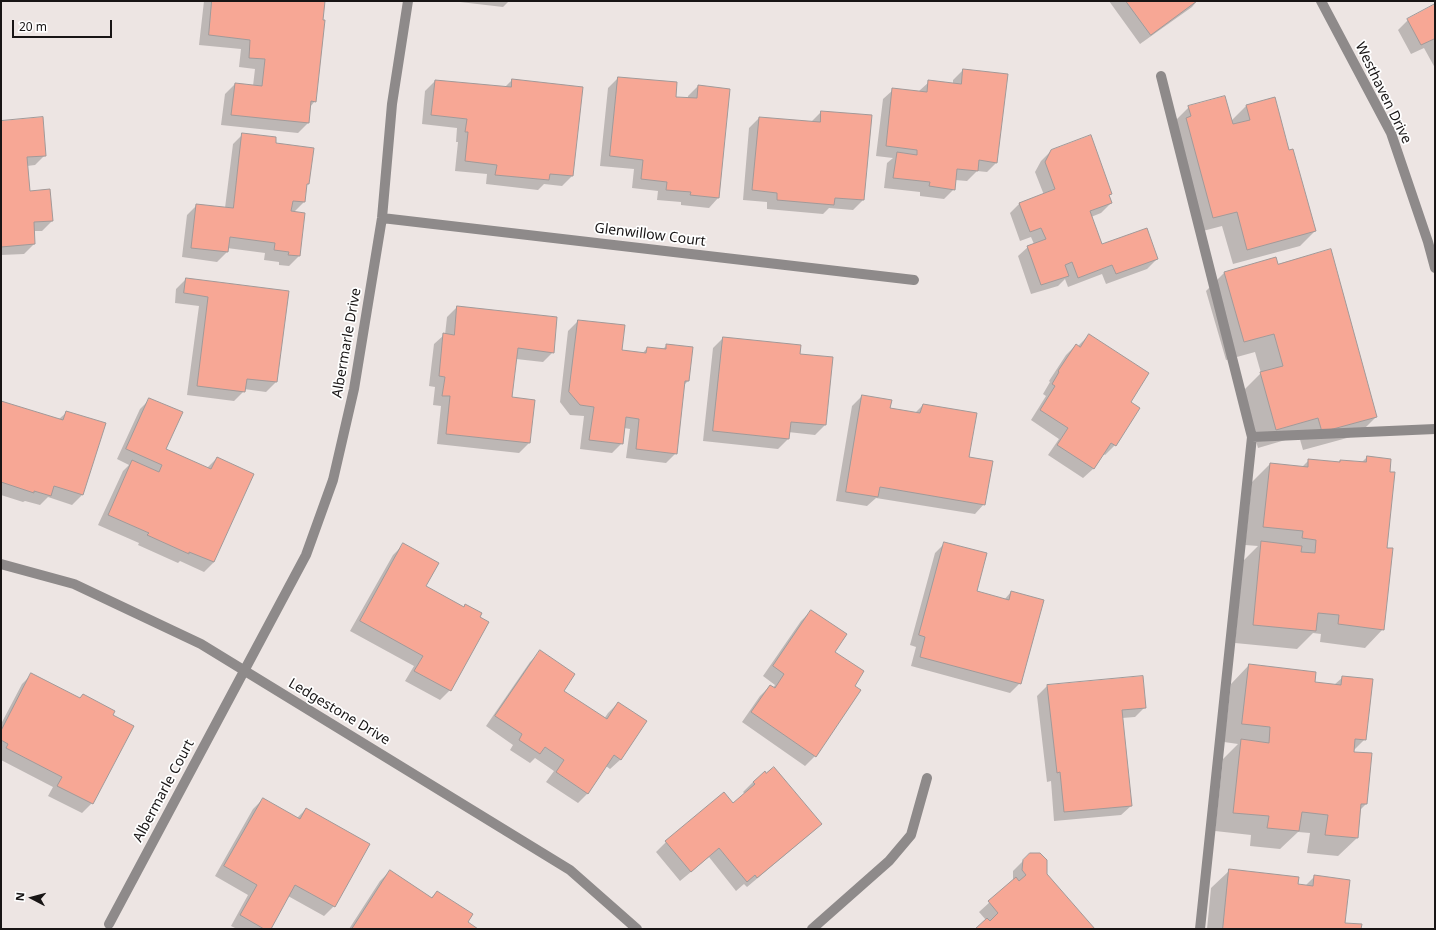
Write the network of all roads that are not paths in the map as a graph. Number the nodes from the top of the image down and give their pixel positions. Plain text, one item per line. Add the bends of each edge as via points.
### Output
1 (408, 1) edge
2 (1321, 1) edge
3 (1161, 76) dead end
4 (382, 218) junction
5 (1435, 268) edge
6 (914, 280) dead end
7 (1435, 429) edge
8 (1252, 437) junction
9 (1, 564) edge
10 (244, 671) junction
11 (927, 778) dead end
12 (109, 924) dead end
13 (637, 929) edge
14 (812, 929) edge
15 (1200, 929) edge

1 - 4 street, Albermarle Drive via 392,104
2 - 5 street, Westhaven Drive via 1391,133
3 - 8 street
4 - 6 street, Glenwillow Court
4 - 10 street, Albermarle Drive via 354,389 333,480 306,555
7 - 8 street
8 - 15 street
9 - 10 street, Ledgestone Drive via 74,584 201,644
10 - 12 street, Albermarle Court
10 - 13 street, Ledgestone Drive via 570,870
11 - 14 street via 911,835 889,861

